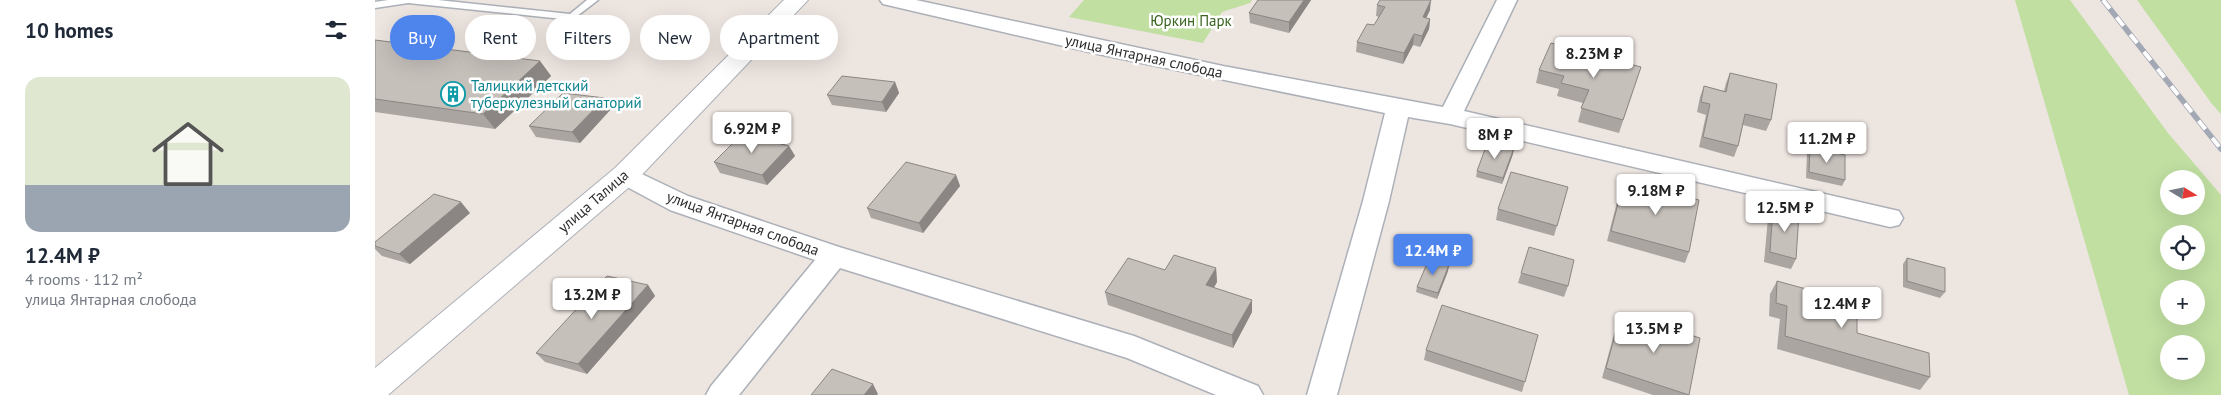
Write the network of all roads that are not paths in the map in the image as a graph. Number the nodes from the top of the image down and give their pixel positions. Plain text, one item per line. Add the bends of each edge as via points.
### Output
1 (593, 0) edge
2 (797, 0) edge
3 (890, 0) edge
4 (1507, 0) edge
5 (375, 4) edge
6 (1398, 108) junction
7 (1450, 116) junction
8 (625, 175) junction
9 (1889, 218) dead end
10 (834, 256) junction
11 (375, 387) edge
12 (721, 395) edge
13 (1248, 395) edge
14 (1322, 395) edge

1 - 5 lane via 572,17 408,0
2 - 8 street, улица Талица
3 - 6 street, улица Янтарная слобода via 989,24
4 - 7 street
6 - 7 street, улица Янтарная слобода
6 - 14 street via 1376,201
7 - 9 street, улица Янтарная слобода
8 - 10 street, улица Янтарная слобода via 679,203
8 - 11 street, улица Талица
10 - 12 street, улица Янтарная слобода
10 - 13 street, улица Янтарная слобода via 1135,348

